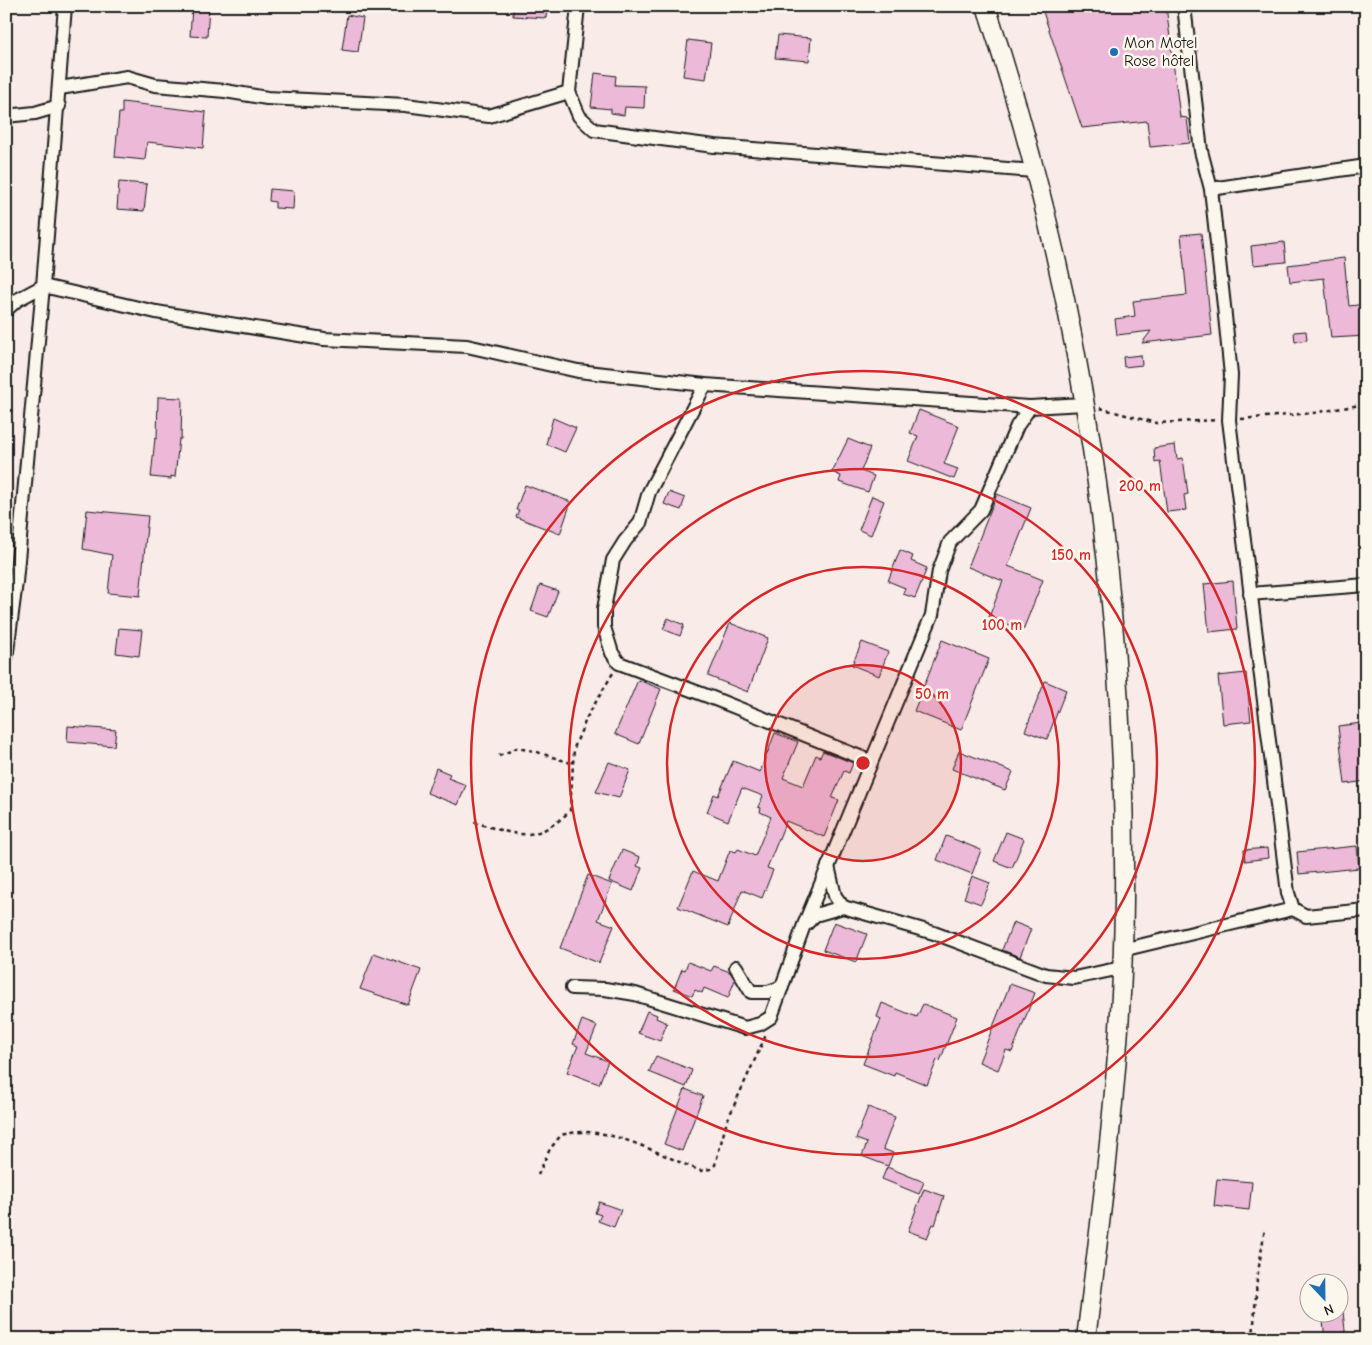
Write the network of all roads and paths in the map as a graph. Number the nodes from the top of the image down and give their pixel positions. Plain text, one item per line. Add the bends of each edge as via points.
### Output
1 (65, 6) edge
2 (578, 6) edge
3 (986, 6) edge
4 (1184, 6) edge
5 (60, 88) junction
6 (569, 92) junction
7 (58, 106) junction
8 (6, 116) edge
9 (1366, 166) edge
10 (1034, 171) junction
11 (1211, 189) junction
12 (43, 286) junction
13 (6, 310) edge
14 (705, 384) junction
15 (1084, 404) junction
16 (1030, 407) junction
17 (1366, 585) edge
18 (1250, 594) junction
19 (6, 659) edge
20 (618, 663) junction
21 (499, 756) dead end
22 (870, 761) junction
23 (572, 763) junction
24 (474, 822) dead end
25 (828, 866) junction
26 (843, 907) junction
27 (1293, 909) junction
28 (1366, 910) edge
29 (804, 925) junction
30 (1122, 950) junction
31 (736, 967) dead end
32 (1121, 968) junction
33 (782, 987) junction
34 (572, 988) dead end
35 (771, 1017) junction
36 (538, 1176) dead end
37 (1265, 1228) dead end
38 (1086, 1339) edge
39 (1253, 1339) edge

1 - 5 street
2 - 6 street
3 - 10 main road via 1014,93
4 - 11 street via 1201,151
5 - 6 street via 128,77 155,85 267,98 406,104 488,116
5 - 7 street
6 - 10 street via 579,116 594,130 714,146
7 - 8 street via 35,113
7 - 12 street
9 - 11 street
10 - 15 main road via 1061,283
11 - 18 street via 1231,375 1228,420
12 - 13 street
12 - 14 street via 156,312 324,339 467,346 578,370
12 - 19 street
14 - 16 street
14 - 20 street via 649,492 640,523 613,560 604,627
15 - 16 street
15 - 30 main road via 1115,651 1123,826
16 - 22 street via 1017,426 981,510 950,542 940,571 932,615
17 - 18 street
18 - 27 street via 1288,893
20 - 22 street
20 - 23 path via 587,717 574,748
21 - 23 path via 517,748
22 - 25 street
23 - 24 path via 570,811 556,824 528,836
25 - 26 street via 835,896
25 - 29 street
26 - 29 street via 815,915
26 - 32 street via 934,933 1046,975 1074,978
27 - 28 street via 1306,916
27 - 30 street
29 - 33 street
30 - 32 main road
31 - 33 street via 751,992 768,992
32 - 38 main road via 1114,1108
33 - 35 street
34 - 35 street via 635,994 745,1028
35 - 36 path via 763,1045 727,1121 715,1165 710,1169 701,1171 626,1140 588,1130 561,1135 550,1149
37 - 39 path

